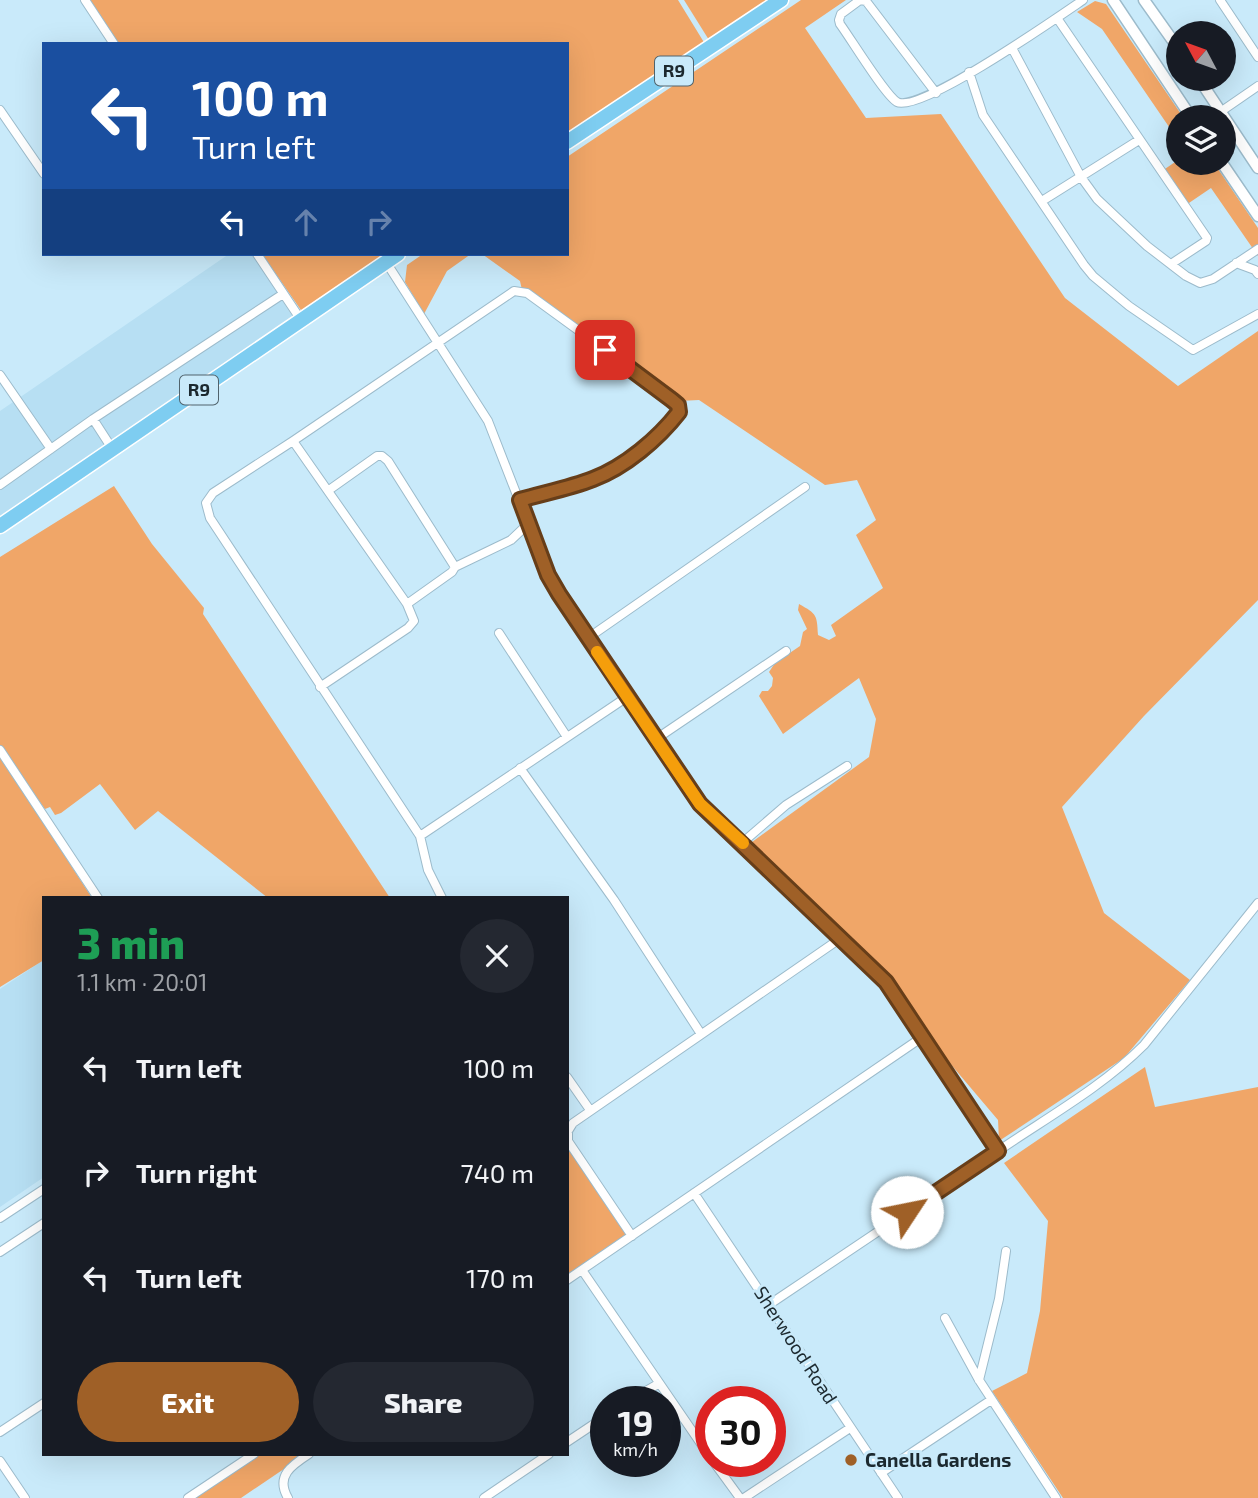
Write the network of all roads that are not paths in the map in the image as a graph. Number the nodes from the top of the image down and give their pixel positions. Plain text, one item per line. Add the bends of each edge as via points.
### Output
1 (85, 0) edge
2 (781, 0) edge
3 (1083, 0) edge
4 (1113, 0) edge
5 (1144, 0) edge
6 (1220, 0) edge
7 (1057, 18) junction
8 (1166, 31) edge
9 (113, 42) edge
10 (1012, 48) junction
11 (1258, 57) edge
12 (969, 72) junction
13 (1258, 86) edge
14 (936, 93) junction
15 (1183, 105) edge
16 (1231, 105) edge
17 (0, 110) edge
18 (1139, 140) junction
19 (1236, 140) edge
20 (569, 141) edge
21 (1258, 168) edge
22 (42, 171) edge
23 (1230, 175) edge
24 (1081, 177) junction
25 (1042, 201) junction
26 (1258, 216) edge
27 (1258, 249) edge
28 (258, 256) edge
29 (392, 258) edge
30 (1236, 263) junction
31 (1171, 264) junction
32 (1258, 274) edge
33 (283, 294) junction
34 (1258, 314) edge
35 (301, 320) junction
36 (439, 341) junction
37 (0, 375) edge
38 (93, 419) junction
39 (293, 441) junction
40 (51, 449) junction
41 (113, 450) junction
42 (0, 485) edge
43 (805, 487) dead end
44 (329, 490) junction
45 (520, 500) junction
46 (529, 523) junction
47 (0, 526) edge
48 (534, 537) junction
49 (511, 540) junction
50 (455, 567) junction
51 (407, 604) junction
52 (499, 633) dead end
53 (588, 638) junction
54 (786, 651) dead end
55 (320, 687) junction
56 (627, 697) junction
57 (567, 737) junction
58 (656, 739) junction
59 (0, 750) edge
60 (847, 766) dead end
61 (520, 768) junction
62 (420, 836) junction
63 (742, 843) junction
64 (96, 896) edge
65 (441, 896) edge
66 (1258, 902) edge
67 (842, 938) junction
68 (701, 1034) junction
69 (921, 1038) junction
70 (569, 1080) edge
71 (590, 1110) junction
72 (569, 1129) edge
73 (569, 1142) edge
74 (998, 1151) junction
75 (42, 1190) edge
76 (694, 1193) junction
77 (0, 1218) edge
78 (42, 1224) edge
79 (632, 1236) junction
80 (1006, 1251) dead end
81 (0, 1252) edge
82 (582, 1270) junction
83 (569, 1279) edge
84 (770, 1304) junction
85 (944, 1318) dead end
86 (979, 1380) junction
87 (658, 1384) junction
88 (654, 1386) edge
89 (991, 1400) junction
90 (42, 1404) edge
91 (590, 1427) edge
92 (850, 1428) junction
93 (0, 1433) edge
94 (695, 1435) edge
95 (569, 1441) edge
96 (251, 1456) edge
97 (306, 1456) edge
98 (546, 1456) edge
99 (0, 1461) edge
100 (881, 1473) junction
101 (726, 1477) edge
102 (25, 1498) edge
103 (188, 1498) edge
104 (288, 1498) edge
105 (484, 1498) edge
106 (742, 1498) edge
107 (898, 1498) edge
108 (1056, 1498) edge

1 - 9 street
2 - 20 highway, R9
3 - 7 street
4 - 15 main road
5 - 8 main road
6 - 11 street
7 - 10 street
7 - 18 street
10 - 12 street
10 - 24 street
12 - 14 street
12 - 25 street via 983,115
13 - 16 street
14 - 14 street via 866,1 860,0 841,14 840,24 895,100 909,103
17 - 22 street
18 - 24 street
18 - 31 street via 1207,238
19 - 21 main road
23 - 26 main road
24 - 25 street
24 - 31 street via 1121,223
25 - 34 street via 1093,276 1191,349
27 - 30 street
28 - 33 street
29 - 35 highway, R9
29 - 36 street
30 - 31 street via 1200,283
30 - 32 street
33 - 35 street
33 - 38 street
35 - 41 highway, R9
36 - 39 street
36 - 45 street via 488,421
36 - 45 street via 514,291 523,291 678,405 679,412 667,426 618,466 594,479
37 - 40 street
38 - 40 street
38 - 41 street
39 - 44 street
39 - 55 street via 213,493 206,503 207,512
40 - 42 street
41 - 47 highway, R9
43 - 53 street
44 - 50 street via 377,456 385,457
44 - 51 street
45 - 46 street
46 - 48 street
46 - 49 street
48 - 49 street
48 - 53 street via 548,575
49 - 50 street
50 - 51 street
51 - 55 street via 414,621 408,628
52 - 57 street
53 - 56 street
54 - 58 street
55 - 62 street
56 - 57 street
56 - 58 street
57 - 61 street
58 - 63 street via 700,804
59 - 64 street
60 - 63 street via 786,805
61 - 62 street
61 - 68 street
62 - 65 street via 428,870
63 - 67 street
66 - 74 street via 1129,1060
67 - 68 street
67 - 69 street via 886,982
68 - 71 street
69 - 74 street
69 - 76 street
70 - 71 street
71 - 72 street
73 - 79 street
74 - 84 street
75 - 77 street
76 - 79 street
76 - 84 street, Sherwood Road
78 - 81 street
79 - 82 street
80 - 86 street
82 - 83 street
82 - 87 street
84 - 92 street, Sherwood Road
85 - 86 street
86 - 89 street
87 - 88 street
87 - 94 street
89 - 100 street
89 - 108 street
90 - 93 street
91 - 95 street
92 - 100 street, Sherwood Road
92 - 106 street
96 - 103 street
97 - 104 street via 284,1475 282,1484
98 - 105 street
99 - 102 street
100 - 107 street, Sherwood Road
101 - 106 street

